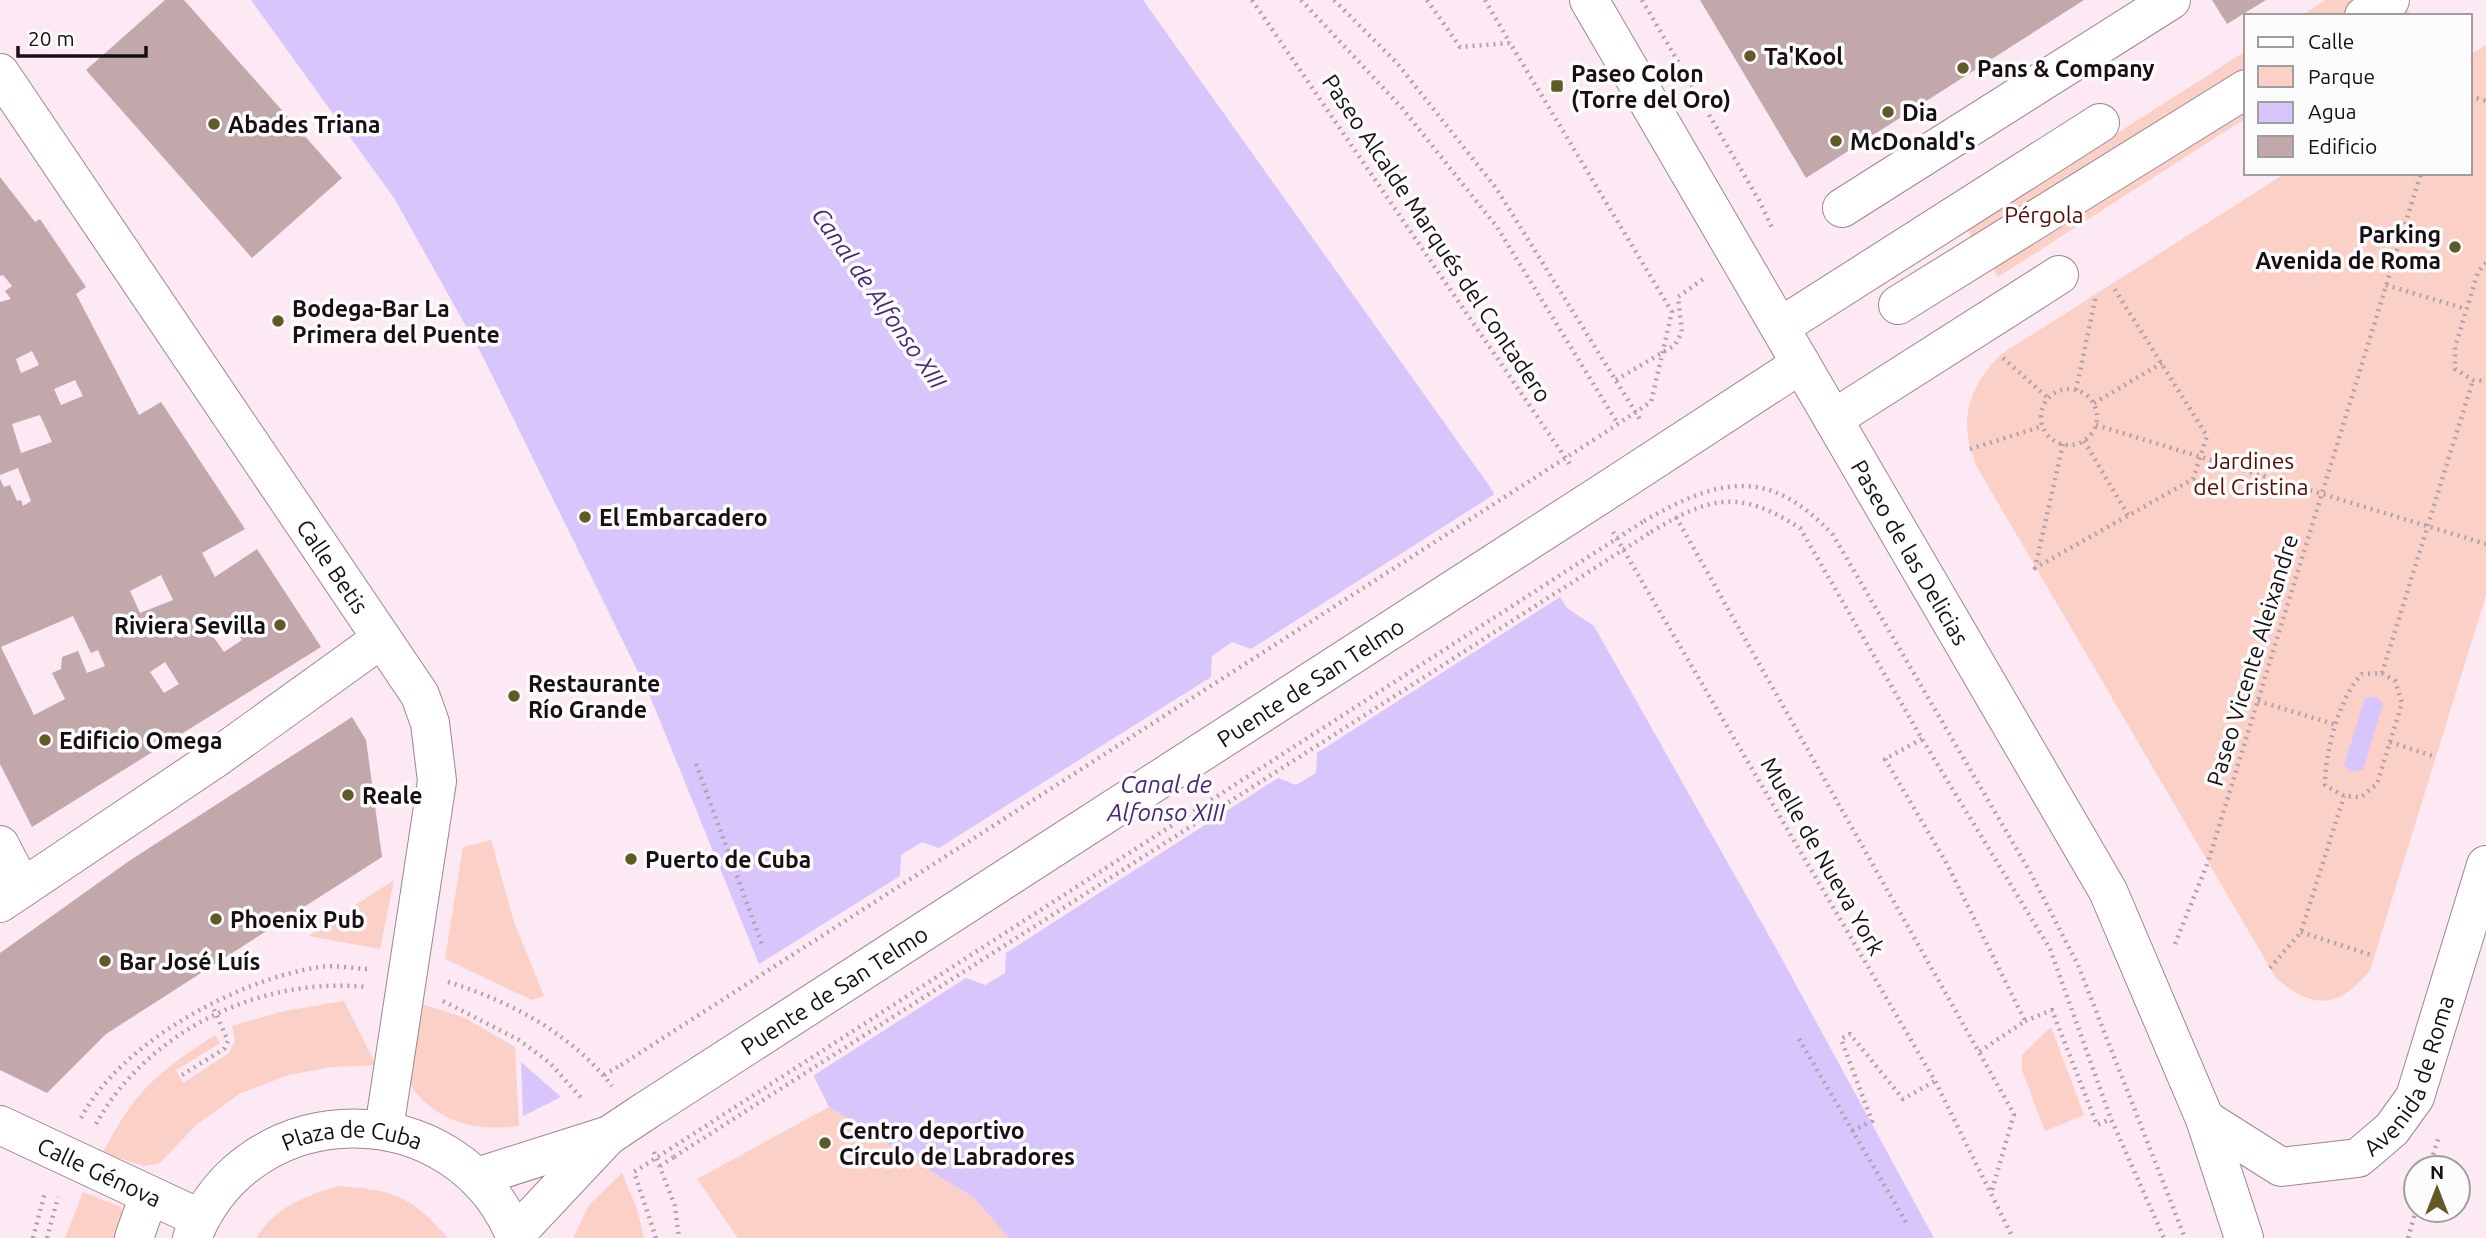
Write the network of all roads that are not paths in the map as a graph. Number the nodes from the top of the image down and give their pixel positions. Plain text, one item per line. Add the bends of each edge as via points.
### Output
1 (1589, 0) edge
2 (2171, 0) edge
3 (2390, 0) edge
4 (2367, 14) edge
5 (0, 73) edge
6 (2244, 90) edge
7 (2100, 123) dead end
8 (1842, 208) dead end
9 (2059, 275) dead end
10 (1898, 305) dead end
11 (1780, 327) junction
12 (1801, 364) junction
13 (1833, 419) junction
14 (381, 639) junction
15 (0, 845) edge
16 (2486, 865) edge
17 (11, 895) edge
18 (2205, 1119) junction
19 (0, 1125) edge
20 (384, 1129) junction
21 (608, 1136) junction
22 (477, 1177) junction
23 (149, 1195) junction
24 (195, 1228) edge
25 (516, 1237) edge
26 (134, 1238) edge
27 (2244, 1238) edge
28 (2271, 1238) edge

1 - 11 main road, Paseo de las Delicias
2 - 8 main road
3 - 4 main road
5 - 14 main road, Calle Betis
6 - 10 main road
7 - 11 main road
9 - 13 main road
11 - 12 main road, Paseo de las Delicias
12 - 13 main road, Paseo de las Delicias
12 - 21 main road, Puente de San Telmo, bridge
13 - 18 main road, Paseo de las Delicias via 2108,891
14 - 17 main road via 214,760
14 - 20 main road, Calle Betis via 420,695 436,762 435,809
15 - 17 main road
16 - 18 main road, Avenida de Roma via 2414,1097 2392,1129 2358,1158 2281,1167
18 - 27 main road, Paseo de las Delicias
18 - 28 main road, Paseo de las Delicias
19 - 23 main road, Calle Génova
20 - 22 main road, Plaza de Cuba via 449,1155
20 - 24 main road, Plaza de Cuba via 323,1130 277,1144 246,1163 220,1189
21 - 22 main road, Puente de San Telmo
21 - 25 main road, Puente de San Telmo
22 - 25 main road, Plaza de Cuba via 499,1204
23 - 24 main road, Calle Génova
23 - 26 main road

